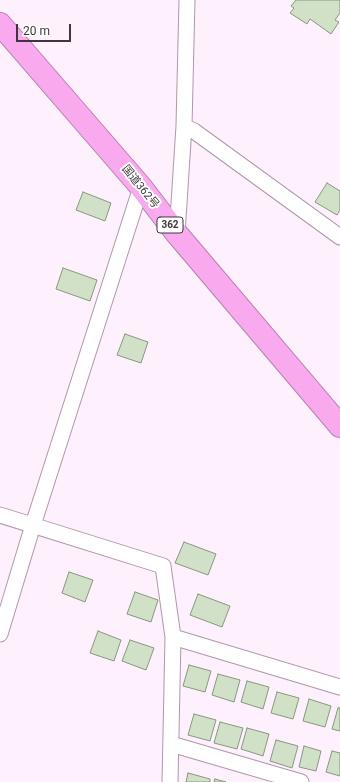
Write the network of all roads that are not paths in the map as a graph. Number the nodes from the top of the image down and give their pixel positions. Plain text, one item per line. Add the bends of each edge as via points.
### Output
1 (187, 0) edge
2 (0, 24) edge
3 (184, 126) junction
4 (141, 187) junction
5 (177, 234) junction
6 (340, 237) edge
7 (340, 426) edge
8 (0, 514) edge
9 (33, 525) junction
10 (0, 634) edge
11 (173, 637) junction
12 (340, 687) edge
13 (171, 744) junction
14 (170, 782) edge
15 (301, 782) edge

1 - 3 street
2 - 4 highway, 国道362号 / 362
3 - 5 street
3 - 6 street
4 - 5 highway, 国道362号 / 362
4 - 9 street
5 - 7 highway, 国道362号 / 362
8 - 9 street
9 - 10 street
9 - 11 street via 163,566
11 - 12 street
11 - 13 street
13 - 14 street
13 - 15 street

